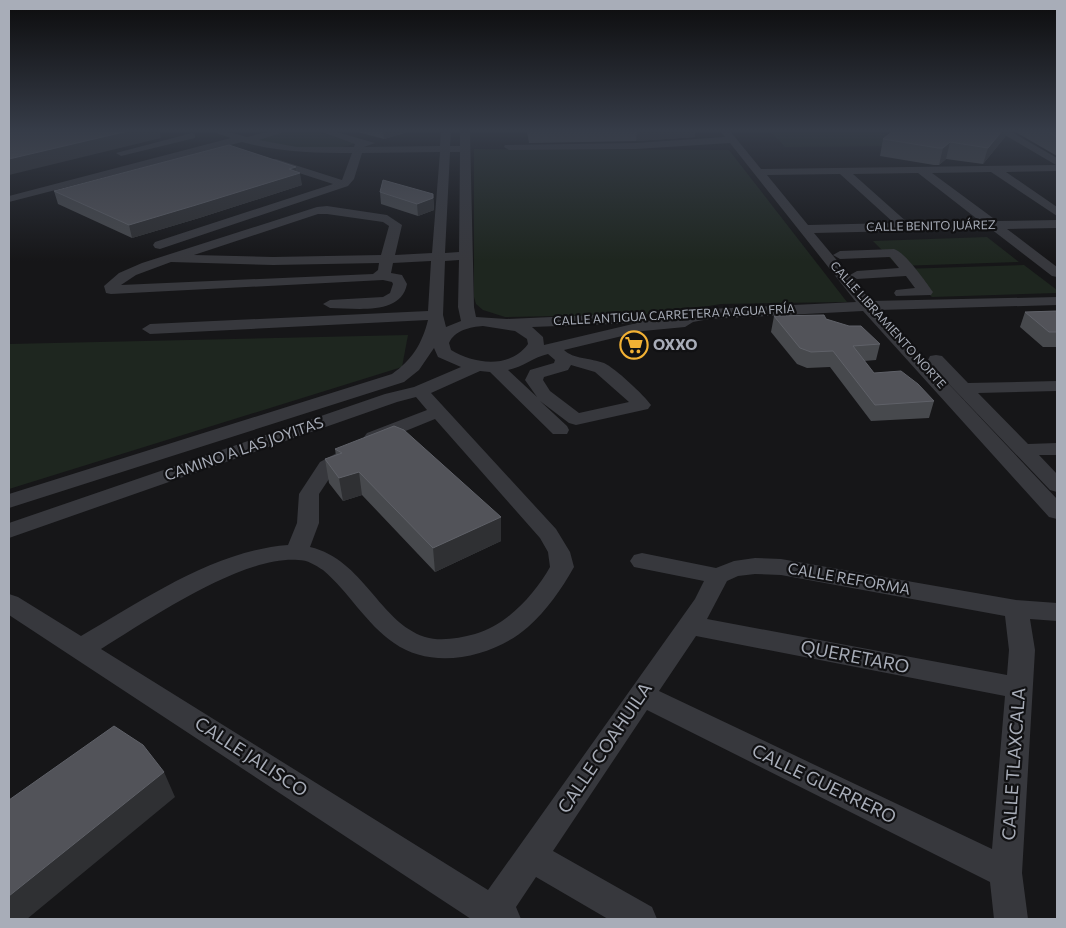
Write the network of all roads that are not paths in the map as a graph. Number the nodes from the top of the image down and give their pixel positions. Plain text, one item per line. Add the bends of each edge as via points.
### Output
1 (73, 174) edge
2 (108, 174) edge
3 (137, 174) edge
4 (313, 174) edge
5 (350, 174) edge
6 (443, 174) edge
7 (465, 174) edge
8 (766, 174) edge
9 (847, 174) edge
10 (926, 174) edge
11 (1002, 174) edge
12 (344, 184) junction
13 (9, 191) edge
14 (43, 198) dead end
15 (9, 199) edge
16 (1057, 212) edge
17 (1057, 224) edge
18 (991, 225) junction
19 (905, 227) junction
20 (811, 229) junction
21 (160, 246) dead end
22 (840, 255) junction
23 (465, 256) junction
24 (438, 257) junction
25 (170, 258) junction
26 (387, 259) junction
27 (911, 272) junction
28 (1057, 273) edge
29 (857, 275) junction
30 (382, 276) junction
31 (871, 300) junction
32 (1057, 301) edge
33 (330, 304) dead end
34 (884, 306) junction
35 (436, 318) junction
36 (672, 322) junction
37 (469, 323) junction
38 (510, 323) junction
39 (886, 325) junction
40 (150, 329) dead end
41 (442, 339) junction
42 (551, 347) junction
43 (530, 353) junction
44 (564, 359) junction
45 (486, 366) junction
46 (1057, 386) edge
47 (963, 388) junction
48 (420, 391) junction
49 (438, 412) junction
50 (560, 430) dead end
51 (1057, 449) edge
52 (1023, 450) junction
53 (1050, 471) edge
54 (1057, 486) edge
55 (9, 501) edge
56 (1057, 512) edge
57 (9, 531) edge
58 (296, 552) junction
59 (642, 562) dead end
60 (718, 576) junction
61 (9, 602) edge
62 (1016, 609) junction
63 (1057, 612) edge
64 (689, 625) junction
65 (82, 648) junction
66 (1020, 688) junction
67 (642, 695) junction
68 (531, 856) junction
69 (1006, 873) junction
70 (495, 917) edge
71 (640, 919) edge
72 (1011, 919) edge

1 - 13 street
2 - 15 street
3 - 14 street
4 - 12 street
5 - 12 street
6 - 24 street
7 - 23 street
8 - 20 street, CALLE LIBRAMIENTO NORTE
9 - 19 street
10 - 18 street
11 - 16 street
12 - 21 street
17 - 18 street, CALLE BENITO JUÁREZ
18 - 19 street, CALLE BENITO JUÁREZ
18 - 28 street
19 - 20 street, CALLE BENITO JUÁREZ
20 - 22 street, CALLE LIBRAMIENTO NORTE
20 - 31 street, CALLE LIBRAMIENTO NORTE
22 - 27 street via 894,253
22 - 29 street, CALLE LIBRAMIENTO NORTE
23 - 24 street
23 - 37 street
24 - 26 street
24 - 35 street
25 - 26 street via 273,261
25 - 26 street via 303,214 327,210 393,221 396,225
25 - 30 street via 127,274 111,286 111,290
26 - 30 street
27 - 29 street
27 - 31 street via 926,292
29 - 31 street, CALLE LIBRAMIENTO NORTE
30 - 33 street via 396,278 400,284 393,299
31 - 34 street, CALLE LIBRAMIENTO NORTE
31 - 36 street via 709,314
31 - 38 street, CALLE ANTIGUA CARRETERA A AGUA FRÍA via 634,318
31 - 39 street, CALLE LIBRAMIENTO NORTE
32 - 34 street
34 - 47 street, CALLE LIBRAMIENTO NORTE
35 - 40 street
35 - 41 street
35 - 55 street via 421,359 398,378
36 - 39 street via 854,317
36 - 42 street, CALLE ANTIGUA CARRETERA A AGUA FRÍA
37 - 38 street, CALLE ANTIGUA CARRETERA A AGUA FRÍA
37 - 41 street via 457,327
38 - 43 street via 535,339
39 - 56 street, CALLE LIBRAMIENTO NORTE
41 - 45 street via 440,346 452,359
42 - 43 street, CALLE ANTIGUA CARRETERA A AGUA FRÍA
42 - 44 street
43 - 45 street, CALLE ANTIGUA CARRETERA A AGUA FRÍA via 515,362
44 - 44 street via 562,366 536,374 534,380 544,395 576,419 642,405 601,368
45 - 48 street, CAMINO A LAS JOYITAS
45 - 50 street
46 - 47 street
47 - 52 street, CALLE LIBRAMIENTO NORTE
48 - 49 street
48 - 57 street, CAMINO A LAS JOYITAS via 391,398
49 - 58 street via 371,438 327,466 310,494 308,523
49 - 58 street via 548,534 559,552 562,567 554,584 516,622 493,639 467,647 446,651 421,648 401,638 321,556
51 - 52 street
52 - 53 street, CALLE LIBRAMIENTO NORTE
53 - 54 street, CALLE LIBRAMIENTO NORTE
58 - 65 street via 229,568
59 - 60 street, CALLE REFORMA
60 - 62 street, CALLE REFORMA via 734,569 781,567
60 - 64 street, CALLE COAHUILA
61 - 65 street, CALLE JALISCO
62 - 63 street, CALLE REFORMA
62 - 66 street, CALLE TLAXCALA via 1022,650
64 - 66 street, QUERETARO
64 - 67 street, CALLE COAHUILA
65 - 70 street, CALLE JALISCO
66 - 69 street, CALLE TLAXCALA
67 - 68 street, CALLE COAHUILA
67 - 69 street, CALLE GUERRERO
68 - 70 street, CALLE COAHUILA
68 - 71 street
69 - 72 street, CALLE TLAXCALA

